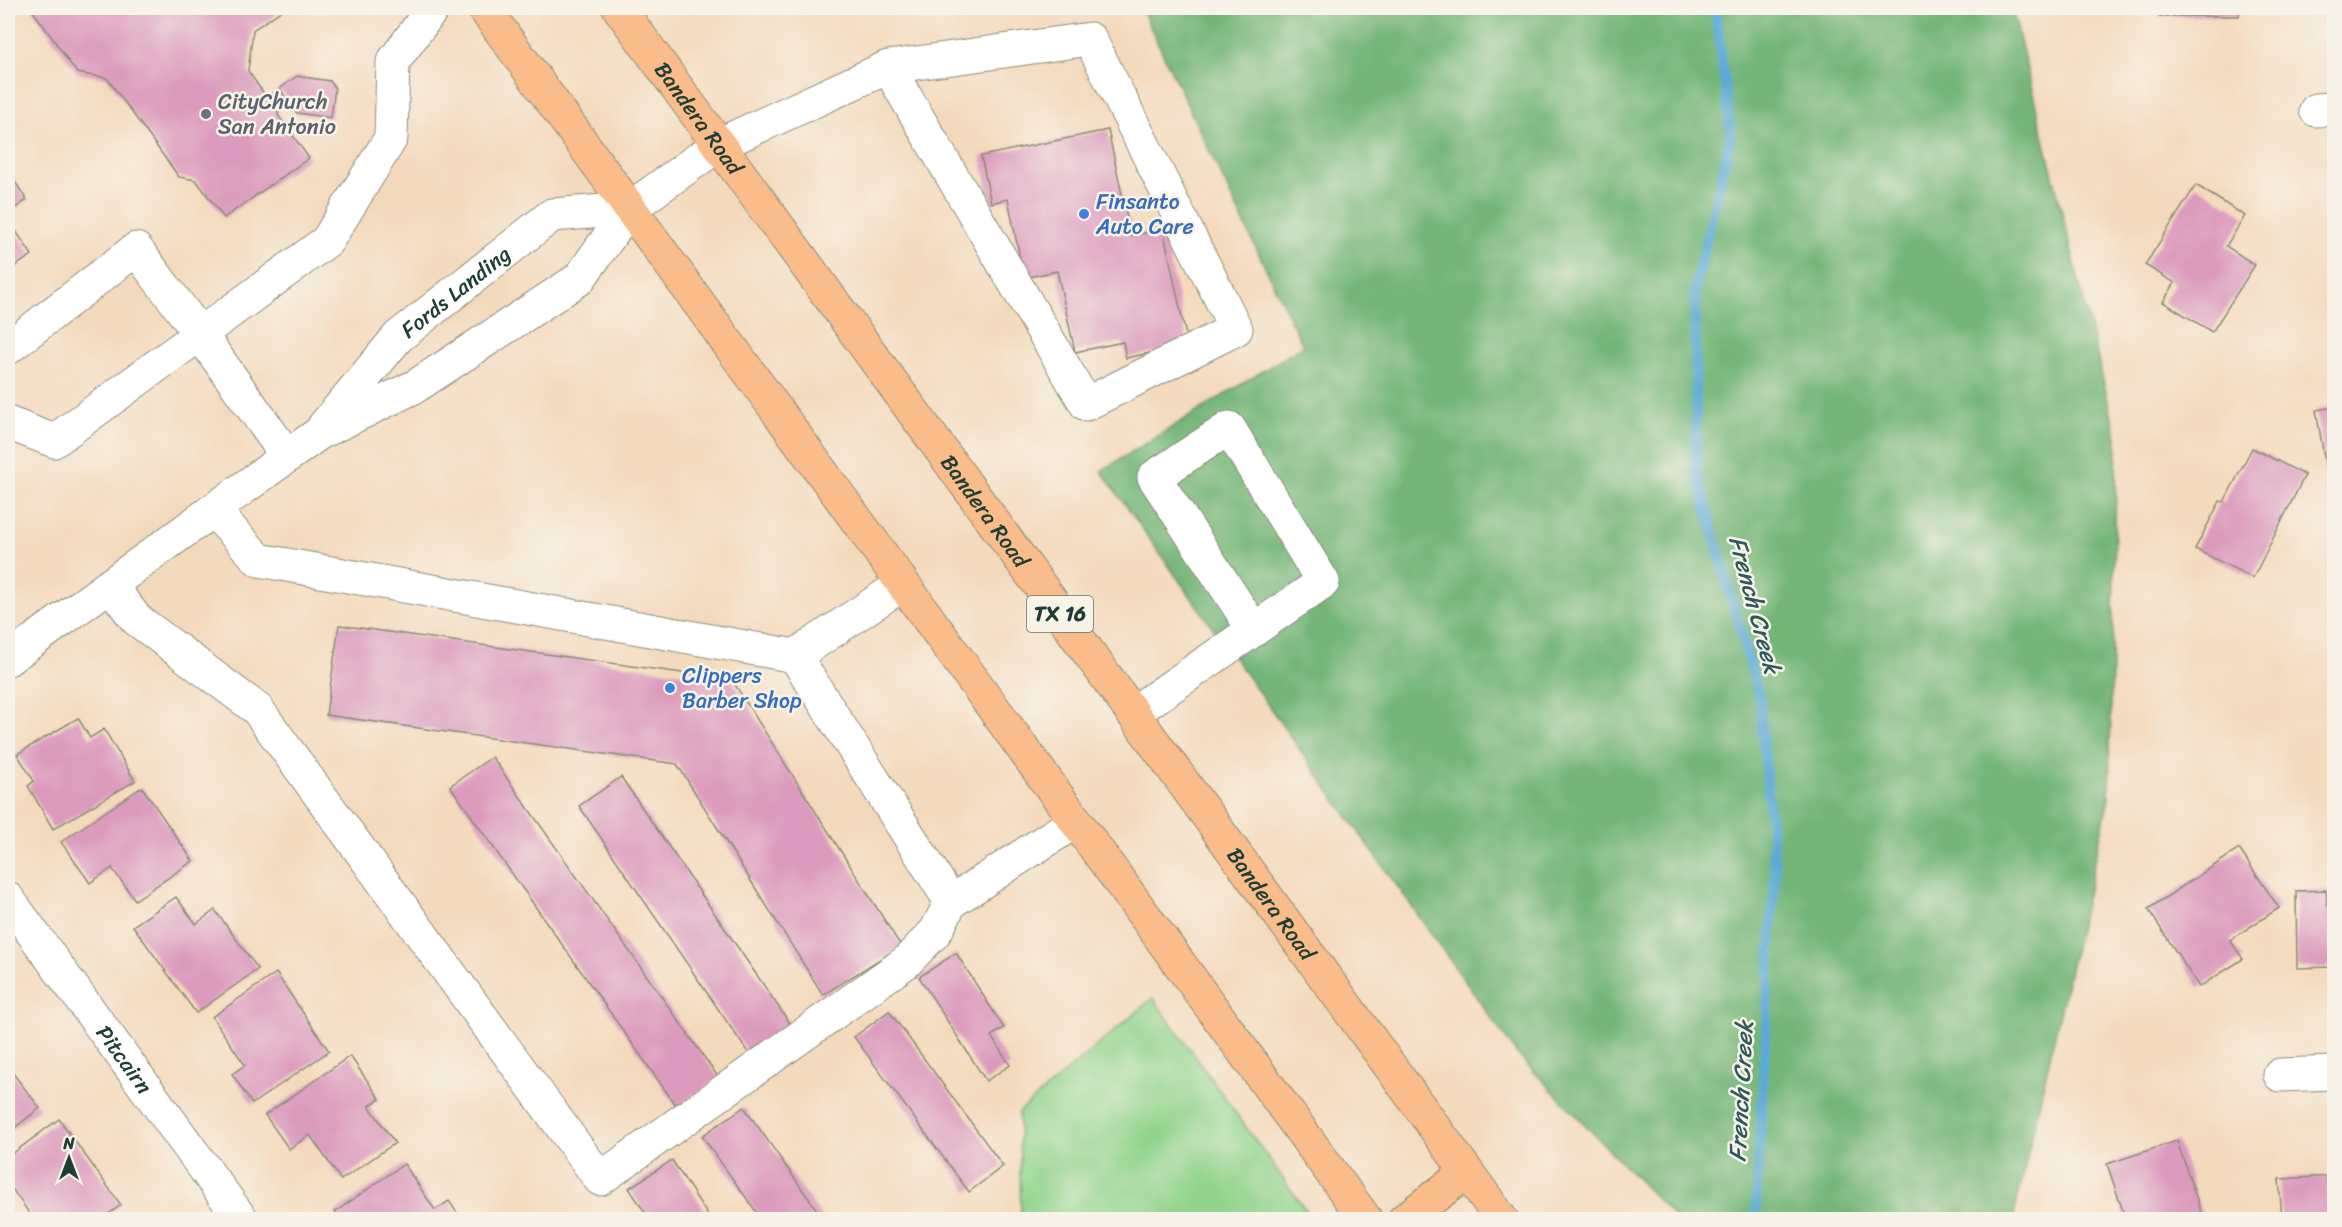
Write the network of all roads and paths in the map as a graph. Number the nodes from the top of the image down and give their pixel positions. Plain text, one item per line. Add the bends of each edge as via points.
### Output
1 (433, 8) edge
2 (484, 8) edge
3 (619, 8) edge
4 (888, 67) junction
5 (718, 145) junction
6 (629, 209) junction
7 (200, 334) junction
8 (8, 348) edge
9 (8, 423) edge
10 (318, 434) junction
11 (287, 456) junction
12 (213, 510) junction
13 (903, 584) junction
14 (110, 585) junction
15 (1254, 630) junction
16 (795, 656) junction
17 (8, 659) edge
18 (1133, 714) junction
19 (1076, 822) junction
20 (8, 899) edge
21 (951, 902) junction
22 (2334, 1073) edge
23 (2280, 1074) dead end
24 (1467, 1172) junction
25 (242, 1220) edge
26 (1366, 1220) edge
27 (1404, 1220) edge
28 (1502, 1220) edge

1 - 7 street via 393,62 391,138 327,241
2 - 6 main road
3 - 5 main road, Bandera Road / TX 16
4 - 4 street, Fords Landing via 1086,404 1236,329 1090,39
4 - 5 street, Fords Landing
5 - 6 street, Fords Landing
5 - 18 main road, Bandera Road / TX 16
6 - 10 street, Fords Landing via 579,279 416,386
6 - 10 street, Fords Landing via 552,215 398,337
6 - 13 main road
7 - 8 street via 136,249
7 - 9 street via 54,441
7 - 11 street
10 - 11 street, Fords Landing
11 - 12 street, Fords Landing
12 - 14 street, Fords Landing
12 - 16 street via 259,560
13 - 16 street
13 - 19 main road
14 - 17 street, Fords Landing
14 - 21 street via 136,620 256,709 600,1179 906,962 936,931
15 - 15 street via 1323,582 1229,428 1154,477
15 - 18 street
16 - 21 street
18 - 24 main road, Bandera Road / TX 16
19 - 21 street
19 - 26 main road
20 - 25 street, Pitcairn
22 - 23 street
24 - 27 main road
24 - 28 main road, Bandera Road / TX 16

